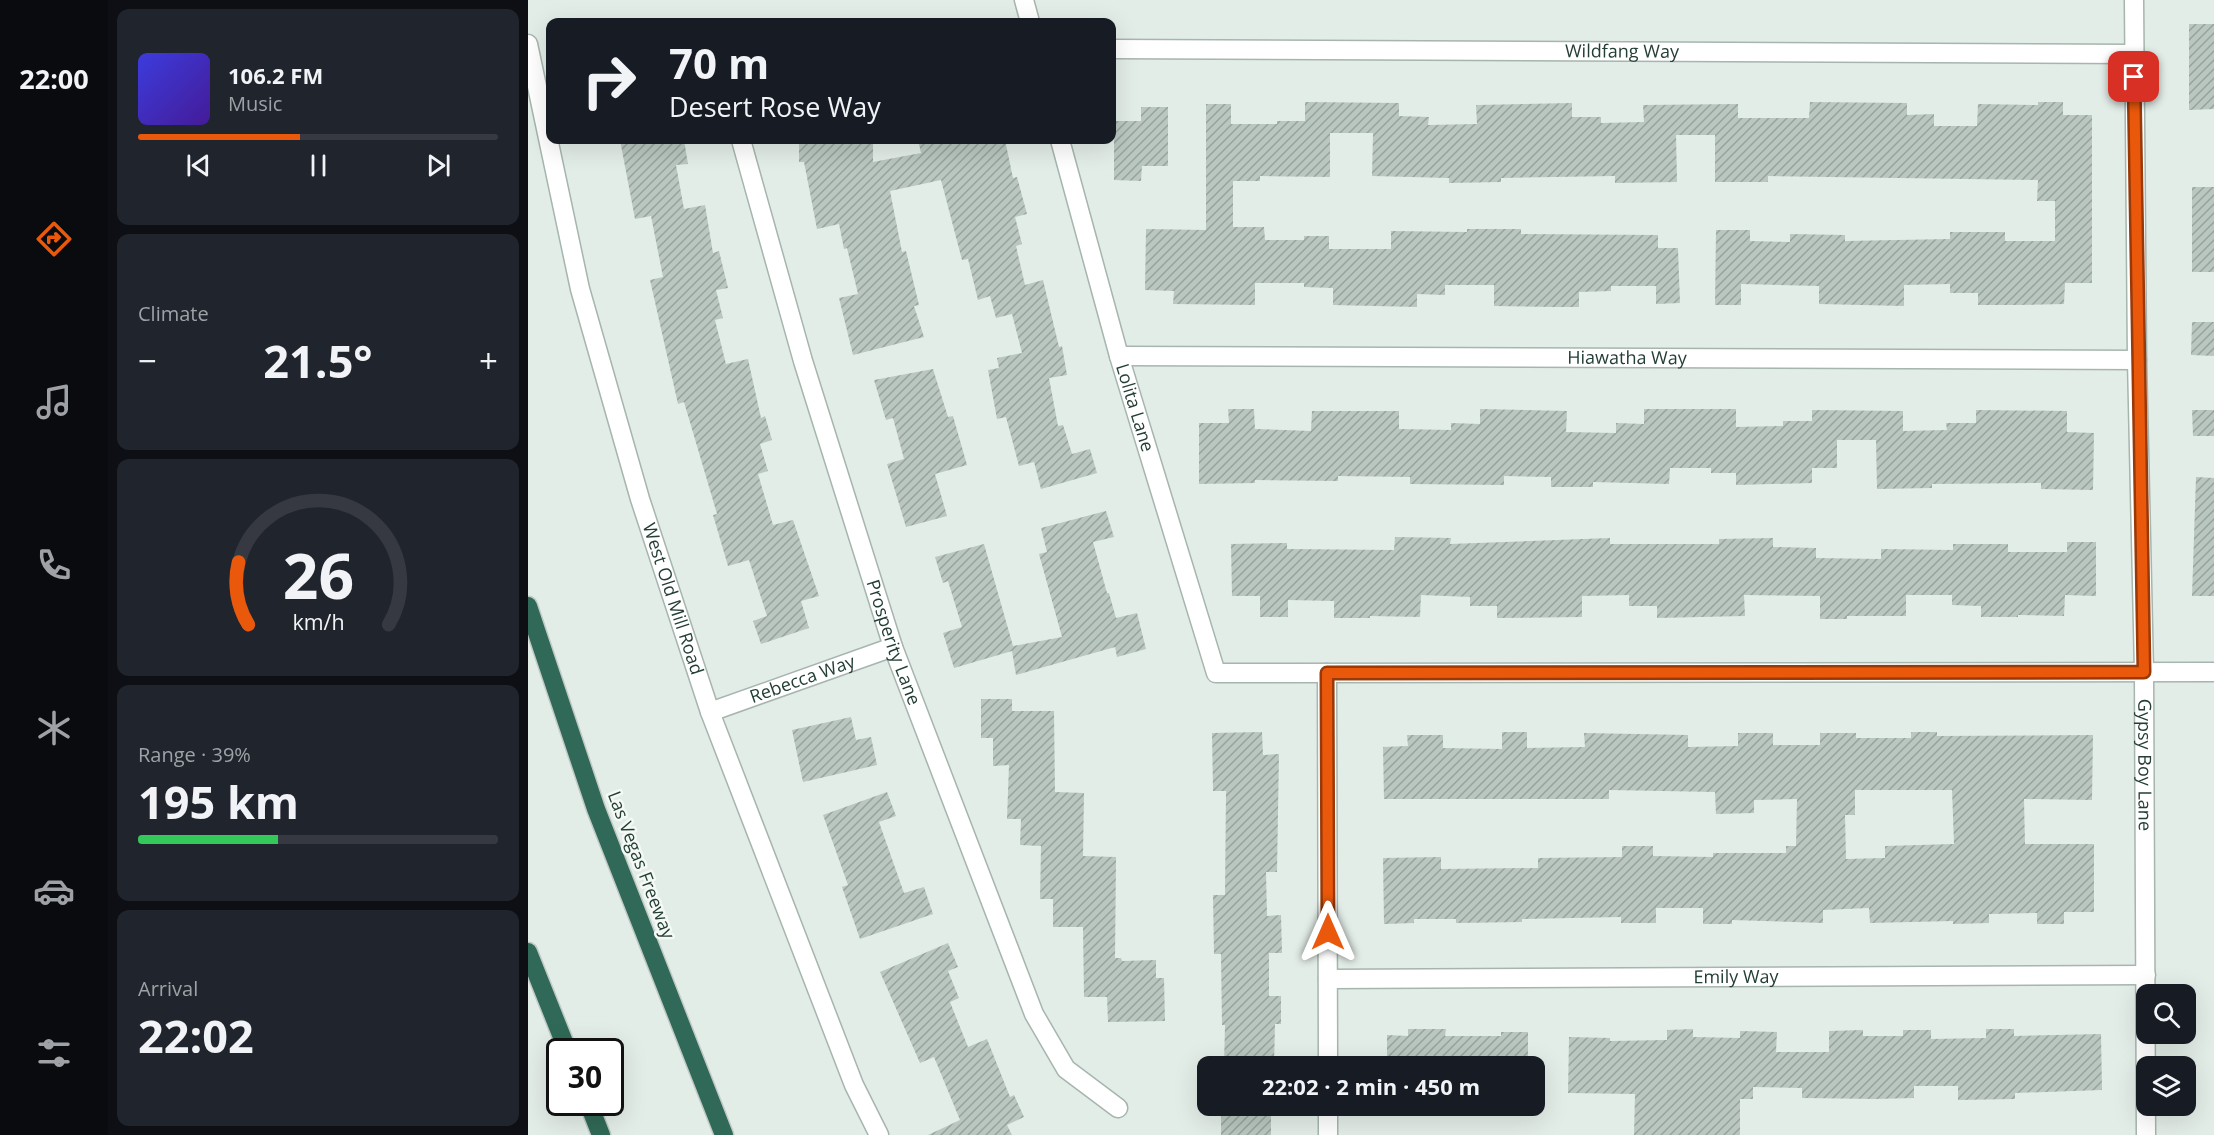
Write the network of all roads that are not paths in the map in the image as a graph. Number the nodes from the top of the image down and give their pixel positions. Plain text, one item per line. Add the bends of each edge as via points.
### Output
1 (1024, 0) edge
2 (2134, 0) edge
3 (1028, 18) edge
4 (528, 44) edge
5 (1116, 50) edge
6 (2134, 54) junction
7 (546, 129) edge
8 (549, 144) edge
9 (742, 144) edge
10 (1061, 144) edge
11 (1119, 356) junction
12 (2137, 360) junction
13 (528, 606) edge
14 (893, 647) junction
15 (2144, 672) junction
16 (2214, 672) edge
17 (1327, 673) junction
18 (710, 712) junction
19 (528, 952) edge
20 (2146, 975) junction
21 (1328, 979) junction
22 (562, 1038) edge
23 (1328, 1056) edge
24 (1118, 1108) dead end
25 (594, 1116) edge
26 (1328, 1116) edge
27 (601, 1135) edge
28 (724, 1135) edge
29 (879, 1135) edge
30 (1328, 1135) edge
31 (2146, 1135) edge

1 - 3 street
2 - 6 street, Gypsy Boy Lane
4 - 7 street, West Old Mill Road
5 - 6 street, Wildfang Way
6 - 12 street, Gypsy Boy Lane
8 - 18 street, West Old Mill Road via 580,289 640,499
9 - 14 street, Prosperity Lane via 803,361
10 - 11 street, Lolita Lane
11 - 12 street, Hiawatha Way
11 - 17 street, Lolita Lane via 1216,673
12 - 15 street, Gypsy Boy Lane
13 - 28 highway, Las Vegas Freeway via 596,809
14 - 18 street, Rebecca Way
14 - 24 street, Prosperity Lane via 1034,1014 1066,1069
15 - 16 street
15 - 17 street
15 - 20 street, Gypsy Boy Lane
17 - 21 street
18 - 29 street, West Old Mill Road via 854,1085
19 - 22 highway
20 - 21 street, Emily Way
20 - 31 street, Gypsy Boy Lane
21 - 23 street
25 - 27 highway
26 - 30 street

